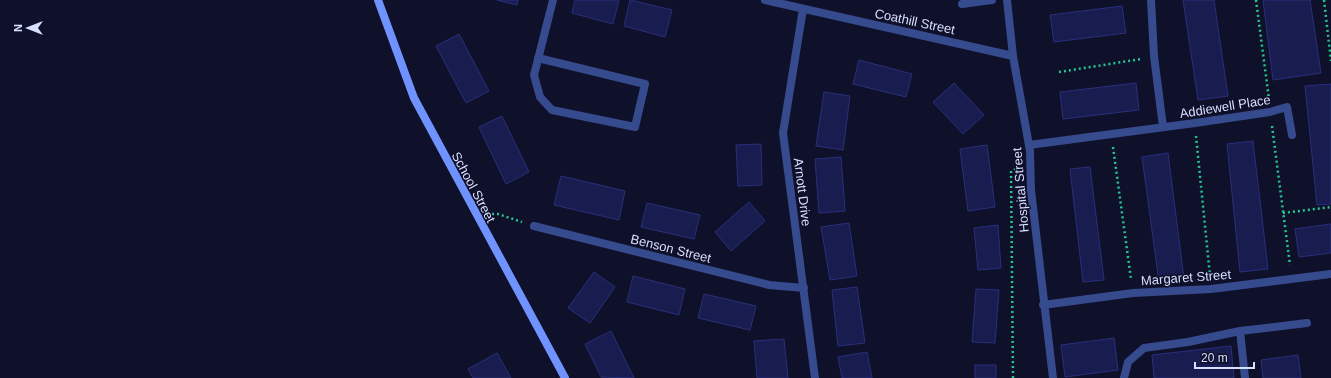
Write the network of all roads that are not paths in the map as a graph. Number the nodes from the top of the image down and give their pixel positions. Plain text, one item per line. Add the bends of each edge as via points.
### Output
1 (378, 0) edge
2 (553, 0) edge
3 (765, 0) edge
4 (992, 0) edge
5 (1008, 0) edge
6 (1151, 0) edge
7 (962, 4) dead end
8 (803, 9) junction
9 (1013, 56) junction
10 (538, 58) junction
11 (1163, 127) junction
12 (1292, 135) dead end
13 (1028, 145) junction
14 (534, 226) road end
15 (1331, 274) edge
16 (804, 288) junction
17 (1043, 305) junction
18 (1307, 323) dead end
19 (1240, 331) junction
20 (565, 378) edge
21 (815, 378) edge
22 (1053, 378) edge
23 (1124, 378) edge
24 (1245, 378) edge

1 - 20 street, School Street via 414,98
2 - 10 street
3 - 8 street, Coathill Street
4 - 7 street
5 - 9 street, Hospital Street
6 - 11 street, Addiewell Place via 1154,56
8 - 9 street, Coathill Street
8 - 16 street, Arnott Drive via 783,133
9 - 13 street, Hospital Street
10 - 10 street via 534,75 536,87 552,110 635,127 645,84
11 - 12 street, Addiewell Place via 1287,108
11 - 13 street, Addiewell Place
13 - 17 street, Hospital Street
14 - 16 street, Benson Street via 769,285
15 - 17 street, Margaret Street via 1211,290 1133,293
16 - 21 street, Arnott Drive
17 - 22 street, Hospital Street
18 - 19 street
19 - 23 street via 1144,348 1128,362
19 - 24 street

